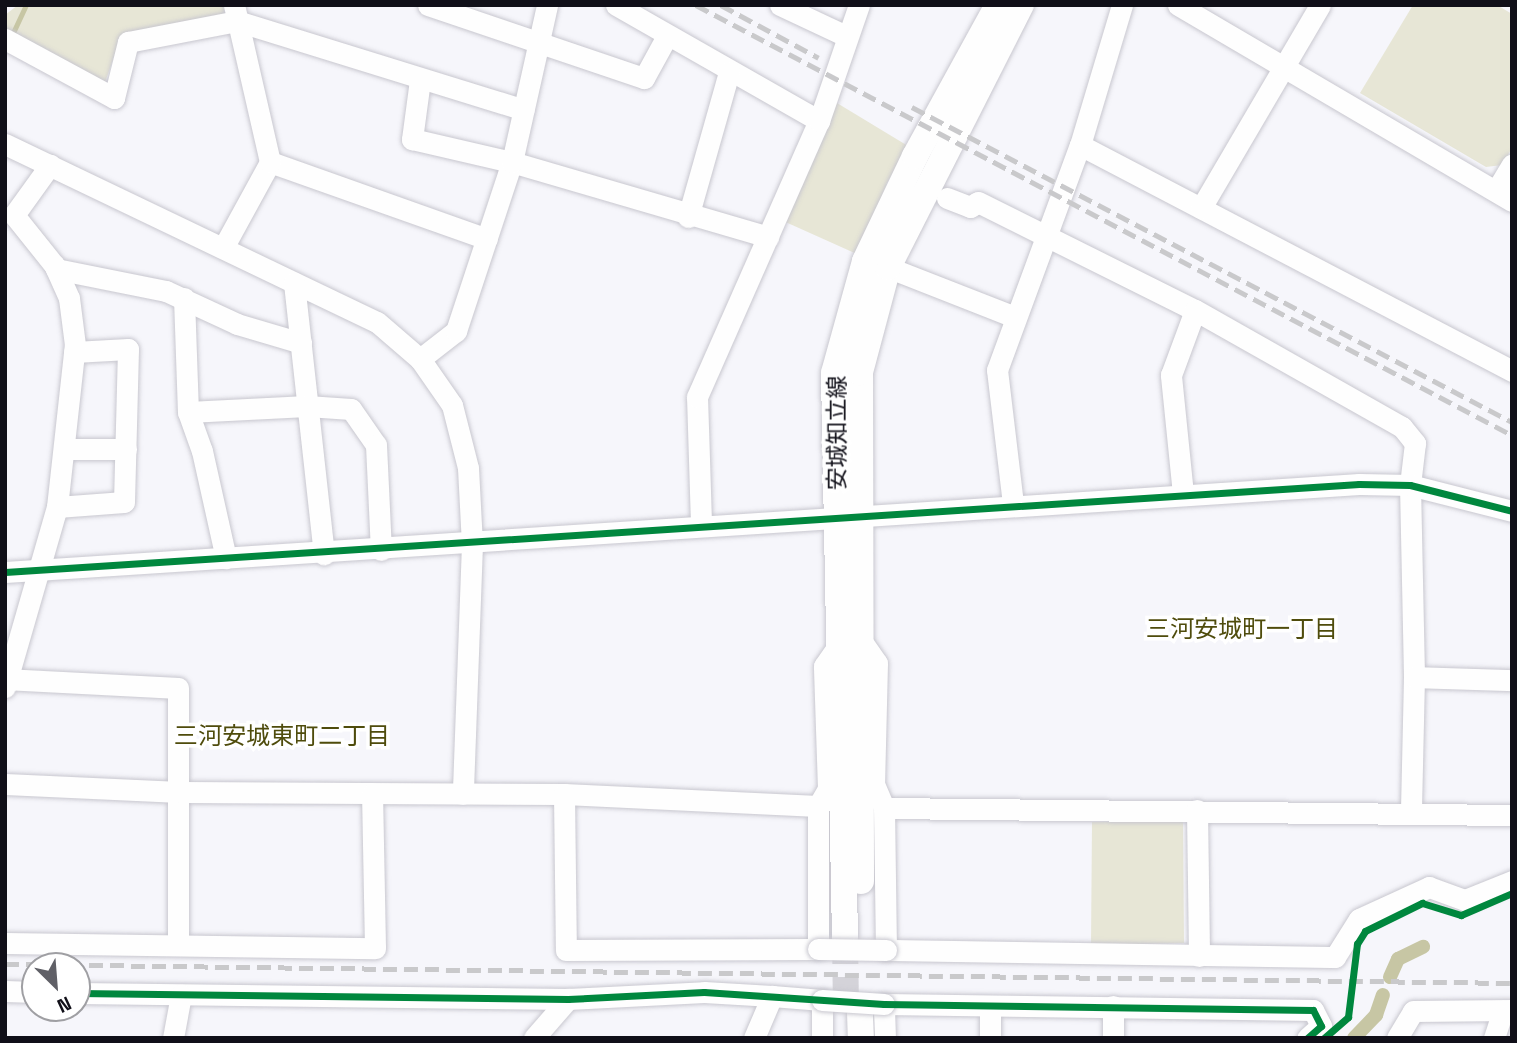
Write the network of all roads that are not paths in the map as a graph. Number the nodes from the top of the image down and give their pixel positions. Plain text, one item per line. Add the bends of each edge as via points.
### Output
1 (428, 5) edge
2 (547, 5) edge
3 (616, 5) edge
4 (780, 5) edge
5 (809, 5) edge
6 (859, 5) edge
7 (998, 5) edge
8 (1021, 5) edge
9 (1122, 5) edge
10 (1178, 5) edge
11 (1320, 5) edge
12 (236, 13) edge
13 (848, 31) junction
14 (667, 36) junction
15 (5, 39) edge
16 (538, 41) junction
17 (1283, 66) junction
18 (729, 72) junction
19 (420, 80) junction
20 (524, 110) junction
21 (819, 121) junction
22 (5, 144) edge
23 (1080, 145) junction
24 (270, 162) junction
25 (512, 162) junction
26 (1512, 164) edge
27 (50, 165) junction
28 (1504, 196) edge
29 (947, 198) dead end
30 (1201, 208) junction
31 (688, 217) junction
32 (1045, 234) junction
33 (768, 237) junction
34 (487, 239) junction
35 (223, 248) junction
36 (56, 269) junction
37 (900, 272) dead end
38 (294, 283) junction
39 (184, 298) junction
40 (1195, 310) junction
41 (1016, 317) junction
42 (301, 343) junction
43 (74, 352) junction
44 (420, 359) junction
45 (1512, 371) edge
46 (307, 406) junction
47 (188, 412) junction
48 (64, 449) junction
49 (126, 449) junction
50 (1410, 485) junction
51 (1183, 494) junction
52 (1013, 504) junction
53 (57, 507) junction
54 (1512, 511) edge
55 (849, 518) junction
56 (701, 523) junction
57 (472, 544) junction
58 (381, 550) junction
59 (324, 554) junction
60 (226, 558) junction
61 (38, 569) junction
62 (5, 572) edge
63 (852, 643) junction
64 (1414, 677) junction
65 (1512, 680) edge
66 (6, 682) edge
67 (5, 784) edge
68 (180, 792) junction
69 (372, 794) junction
70 (463, 794) junction
71 (564, 794) junction
72 (818, 806) junction
73 (884, 808) junction
74 (1197, 810) junction
75 (1411, 811) junction
76 (1512, 815) edge
77 (1512, 881) edge
78 (853, 938) tunnel mouth
79 (178, 942) junction
80 (5, 943) edge
81 (818, 949) junction
82 (886, 950) junction
83 (1199, 956) junction
84 (91, 993) edge
85 (181, 995) junction
86 (772, 996) junction
87 (568, 999) junction
88 (822, 1000) junction
89 (1113, 1006) junction
90 (990, 1007) junction
91 (1507, 1010) edge
92 (860, 1021) edge
93 (173, 1038) edge
94 (534, 1038) edge
95 (754, 1038) edge
96 (822, 1038) edge
97 (885, 1038) edge
98 (990, 1038) edge
99 (1113, 1038) edge
100 (1307, 1038) edge
101 (1397, 1038) edge
102 (1494, 1038) edge

1 - 16 street
2 - 16 street
3 - 14 street
4 - 13 street
5 - 13 street
6 - 13 street
7 - 55 main road, 安城知立線 via 915,156 865,261 851,304 834,373
8 - 55 main road, 安城知立線 via 888,267 860,372
9 - 23 street
10 - 17 street
11 - 17 street
12 - 15 street via 128,42 114,97
12 - 19 street
12 - 24 street
13 - 21 street
14 - 16 street via 644,78
14 - 18 street
16 - 20 street
17 - 28 street
17 - 30 street
18 - 21 street
18 - 31 street
19 - 20 street
19 - 25 street via 412,139
20 - 25 street
21 - 33 street
22 - 27 street
23 - 30 street
23 - 32 street
24 - 34 street
24 - 35 street
25 - 31 street
25 - 34 street
26 - 28 street
27 - 35 street
27 - 36 street via 14,215
29 - 32 street via 970,207 978,202
30 - 45 street
31 - 33 street
32 - 40 street
32 - 41 street
33 - 56 street via 697,397
34 - 44 street via 456,331
35 - 38 street
36 - 39 street
36 - 43 street via 69,298
37 - 41 street
38 - 42 street
38 - 44 street via 377,322
39 - 42 street via 237,324
39 - 47 street
40 - 50 street via 1402,427 1415,443
40 - 51 street via 1171,375
41 - 52 street via 997,370
42 - 46 street
43 - 48 street
43 - 49 street via 128,349
44 - 57 street via 452,405 468,468
46 - 47 street
46 - 58 street via 351,409 376,445
46 - 59 street
47 - 60 street via 202,451
48 - 49 street
48 - 53 street
49 - 53 street via 124,502
50 - 51 street
50 - 54 street
50 - 64 street
51 - 52 street
52 - 55 street
53 - 61 street
55 - 56 street
55 - 63 main road, 安城知立線
56 - 57 street
57 - 58 street
57 - 70 street
58 - 59 street
59 - 60 street
60 - 61 street
61 - 62 street
61 - 66 street
63 - 72 street via 824,666 828,789
63 - 73 street via 877,663 874,784
63 - 78 main road, 安城知立線
64 - 65 street
64 - 75 street
66 - 68 street via 178,688
67 - 68 street
68 - 69 street
68 - 79 street
69 - 70 street
69 - 79 street via 375,948
70 - 71 street
71 - 72 street
71 - 81 street via 566,950
72 - 81 street
73 - 74 street
73 - 82 street
74 - 75 street
74 - 83 street
75 - 76 street
77 - 83 street via 1465,901 1429,887 1359,919 1335,957
79 - 80 street
81 - 82 street, bridge
82 - 83 street
84 - 85 street
85 - 87 street
85 - 93 street
86 - 87 street via 704,992
86 - 88 street
86 - 95 street
87 - 94 street
88 - 92 street, bridge
88 - 96 street
89 - 90 street
89 - 99 street
89 - 100 street via 1313,1010 1321,1026
90 - 92 street
90 - 98 street
91 - 101 street via 1413,1011
91 - 102 street
92 - 97 street

